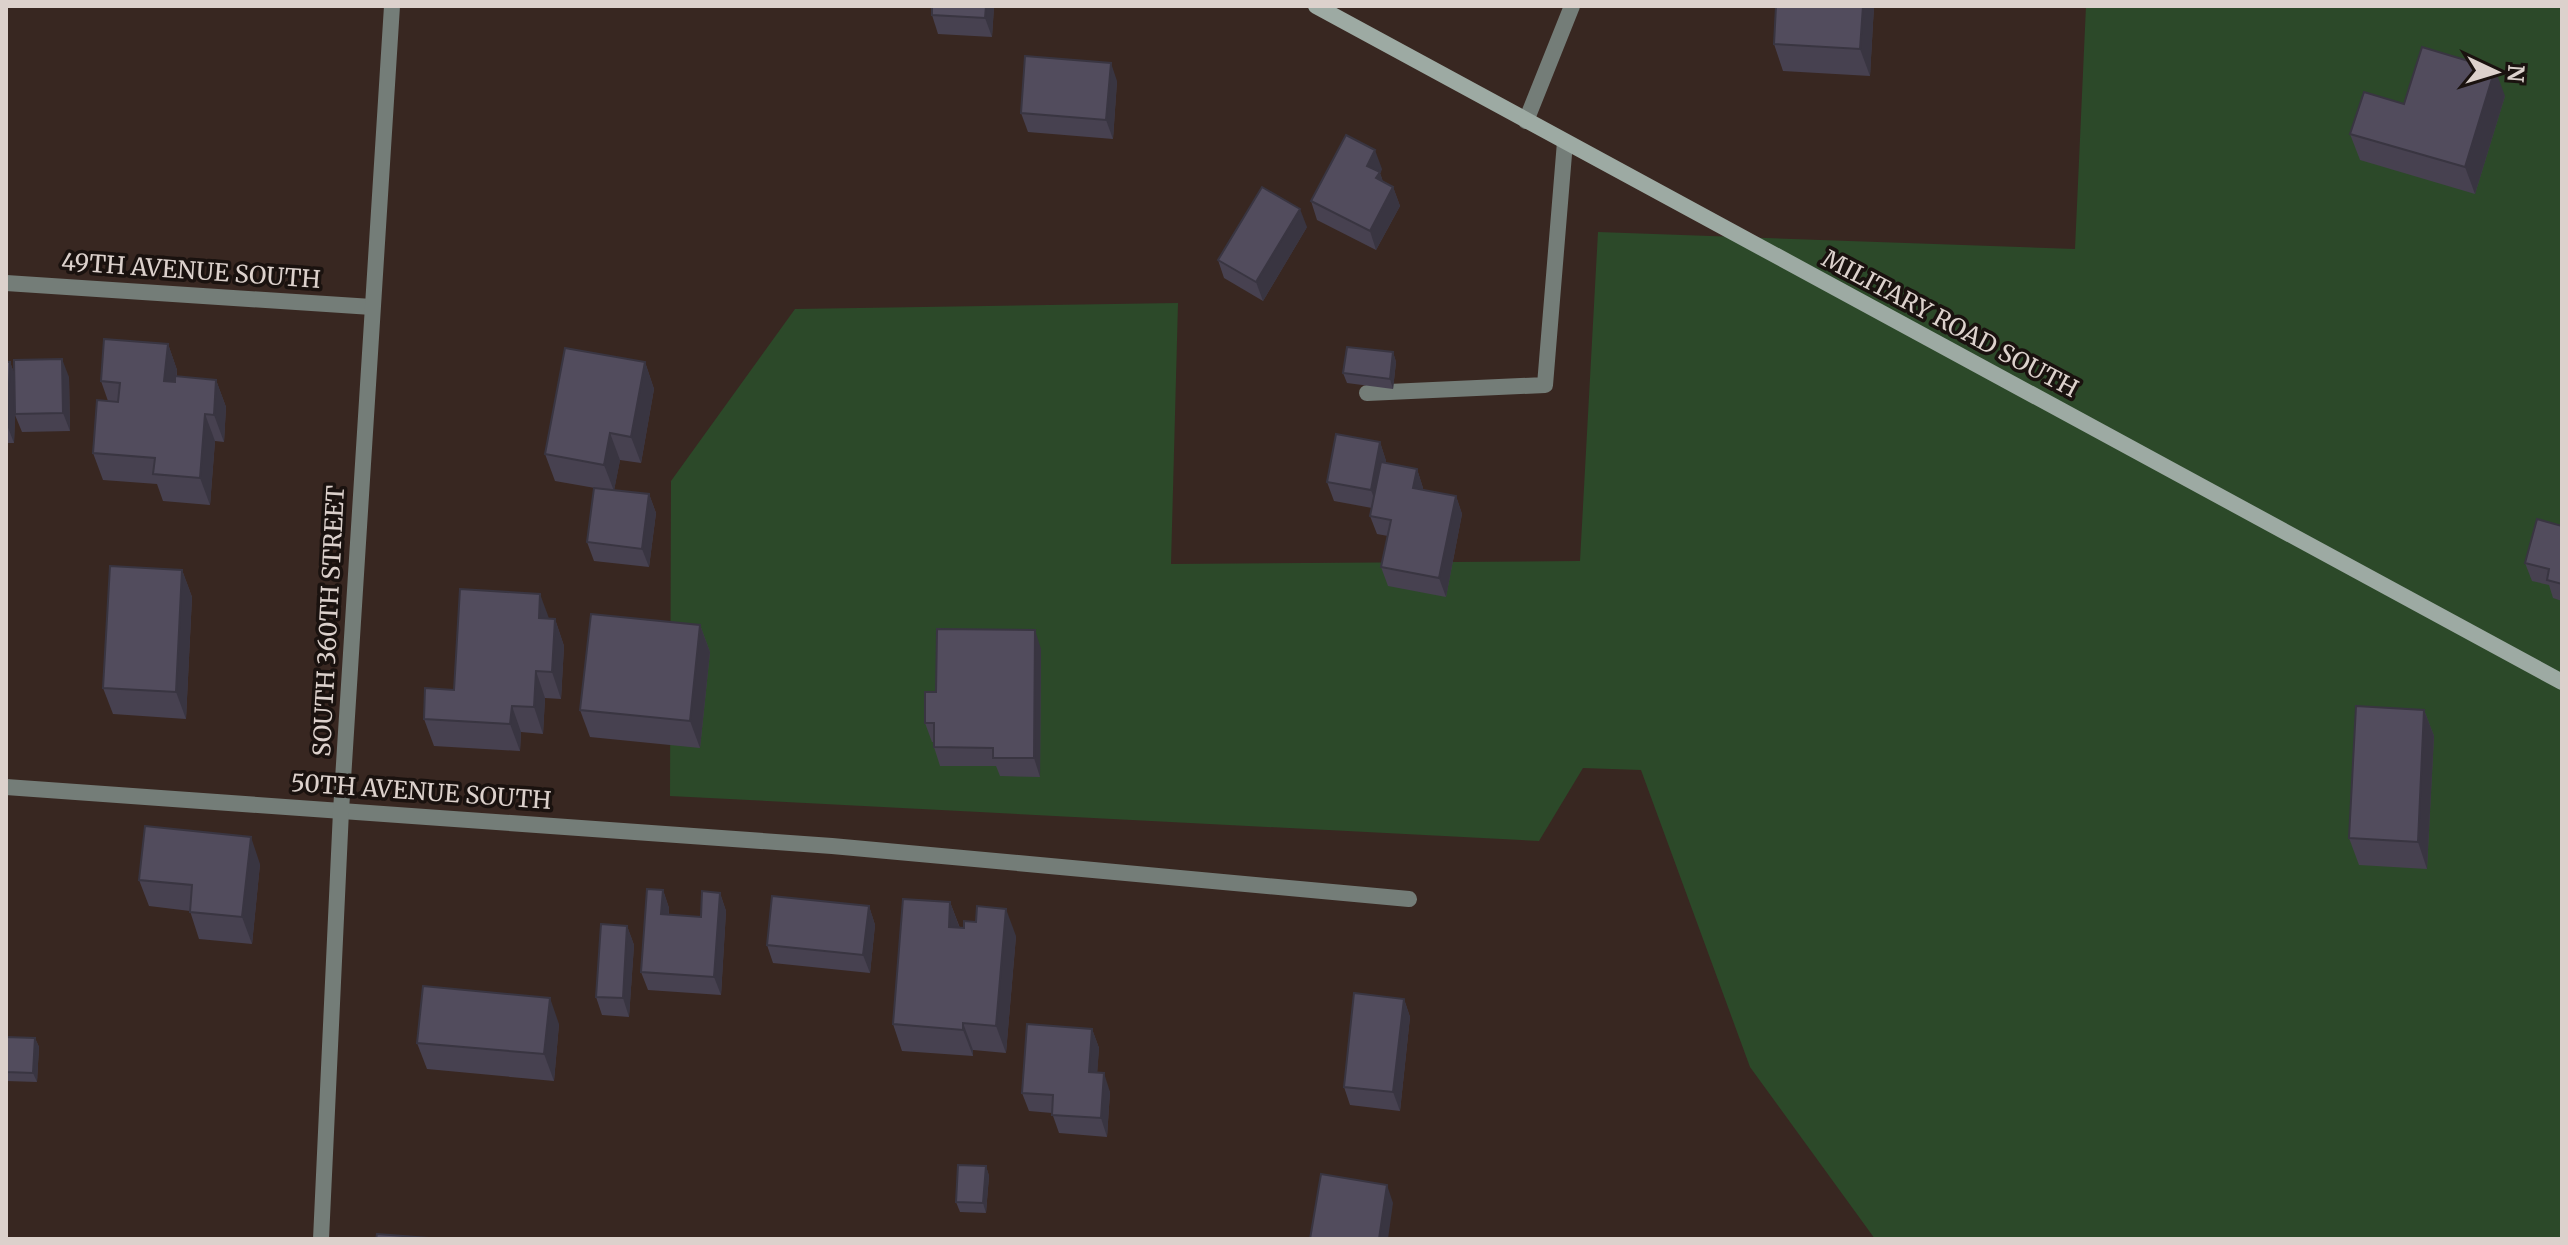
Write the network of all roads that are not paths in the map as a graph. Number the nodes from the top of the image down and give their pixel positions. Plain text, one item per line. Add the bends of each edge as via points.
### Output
1 (392, 6) edge
2 (1316, 6) edge
3 (1572, 6) edge
4 (1526, 121) junction
5 (1565, 142) junction
6 (6, 283) edge
7 (372, 307) junction
8 (1367, 393) dead end
9 (2562, 682) edge
10 (6, 787) edge
11 (341, 811) junction
12 (1409, 899) dead end
13 (321, 1239) edge

1 - 7 street, SOUTH 360TH STREET
2 - 4 main road, MILITARY ROAD SOUTH
3 - 4 street
4 - 5 main road, MILITARY ROAD SOUTH
5 - 8 street via 1545,385
5 - 9 main road, MILITARY ROAD SOUTH
6 - 7 street, 49TH AVENUE SOUTH
7 - 11 street, SOUTH 360TH STREET
10 - 11 street, 50TH AVENUE SOUTH
11 - 12 street, 50TH AVENUE SOUTH via 832,846
11 - 13 street, SOUTH 360TH STREET

